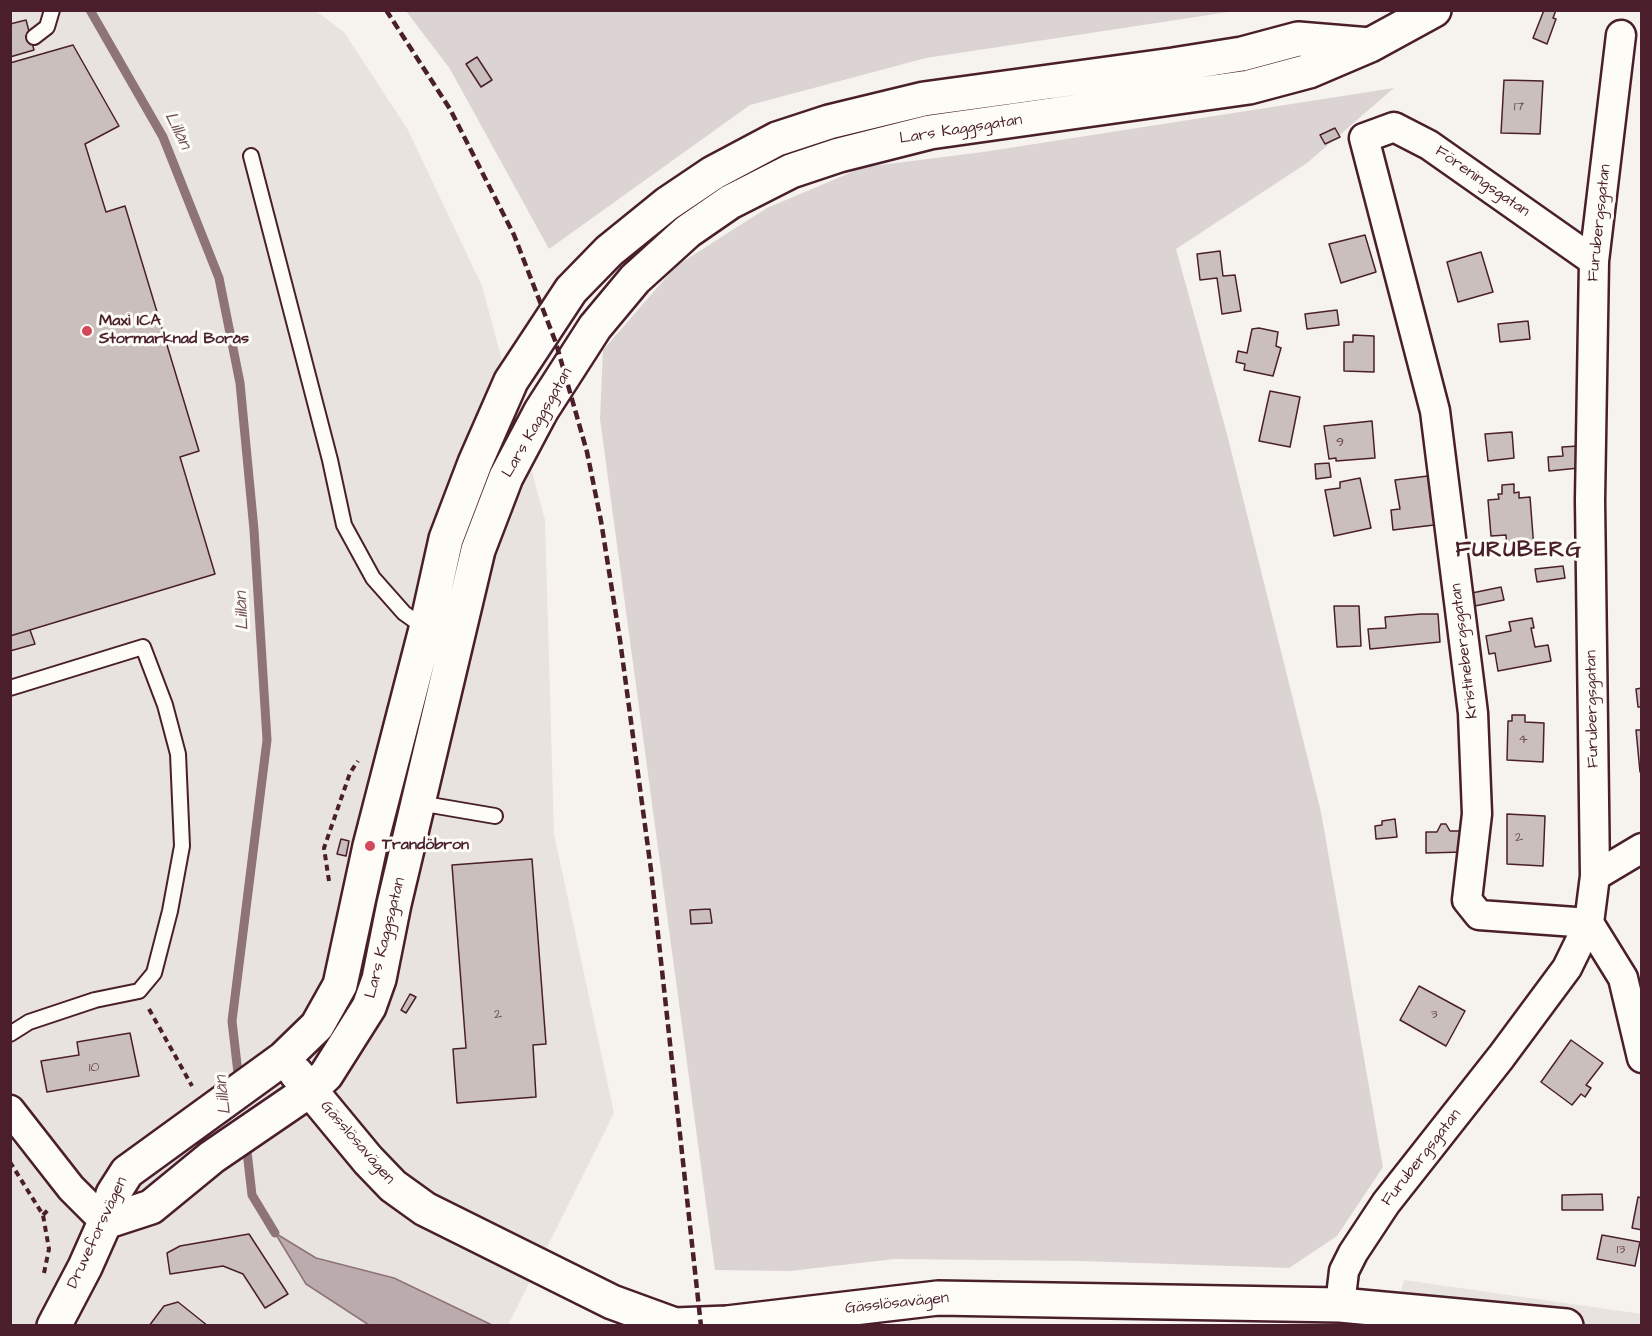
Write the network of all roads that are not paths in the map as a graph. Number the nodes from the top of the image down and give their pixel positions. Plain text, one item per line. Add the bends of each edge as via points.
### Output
1 (52, 10) edge
2 (1434, 10) edge
3 (1622, 35) dead end
4 (34, 38) dead end
5 (1371, 45) junction
6 (1364, 138) joint
7 (251, 156) dead end
8 (1594, 261) junction
9 (426, 629) junction
10 (10, 688) edge
11 (419, 803) junction
12 (495, 816) dead end
13 (1641, 848) edge
14 (1595, 876) junction
15 (1589, 922) junction
16 (10, 1034) edge
17 (1641, 1058) edge
18 (271, 1067) junction
19 (310, 1090) junction
20 (10, 1110) edge
21 (105, 1222) junction
22 (1339, 1315) edge
23 (54, 1326) edge
24 (1566, 1326) edge

1 - 4 lane via 47,27
2 - 5 street, Lars Kaggsgatan
3 - 8 street, Furubergsgatan
5 - 9 street, Lars Kaggsgatan via 1298,39 1242,54 924,99 777,139 713,173 609,251 571,290 511,381 446,539
5 - 11 street, Lars Kaggsgatan via 1309,71 1249,87 930,132 838,155 791,171 730,202 688,231 635,279 595,327 506,477 478,549
6 - 8 street, Föreningsgatan via 1394,127 1429,145
6 - 15 street, Kristinebergsgatan via 1435,411 1473,713 1477,814 1467,900 1479,915
7 - 9 lane via 344,525 373,578 404,613
8 - 14 street, Furubergsgatan via 1590,500
9 - 18 street, Lars Kaggsgatan via 370,846 340,985 317,1026
10 - 16 lane via 143,647 178,754 182,846 154,973 139,990 28,1022
11 - 12 lane
11 - 19 street, Lars Kaggsgatan via 379,979 369,1006 326,1075
13 - 14 street
14 - 15 street, Furubergsgatan
15 - 17 street via 1623,978
15 - 22 street, Furubergsgatan via 1567,968 1386,1203 1353,1253 1344,1272
18 - 19 street, Gässlösavägen
18 - 21 street, Druveforsvägen via 127,1172 113,1194
19 - 21 street, Lars Kaggsgatan via 212,1157 151,1207
19 - 22 street, Gässlösavägen via 393,1186 425,1209 612,1302 675,1324 727,1323 938,1298
20 - 21 street via 71,1188
21 - 23 street, Druveforsvägen
22 - 24 street, Gässlösavägen

